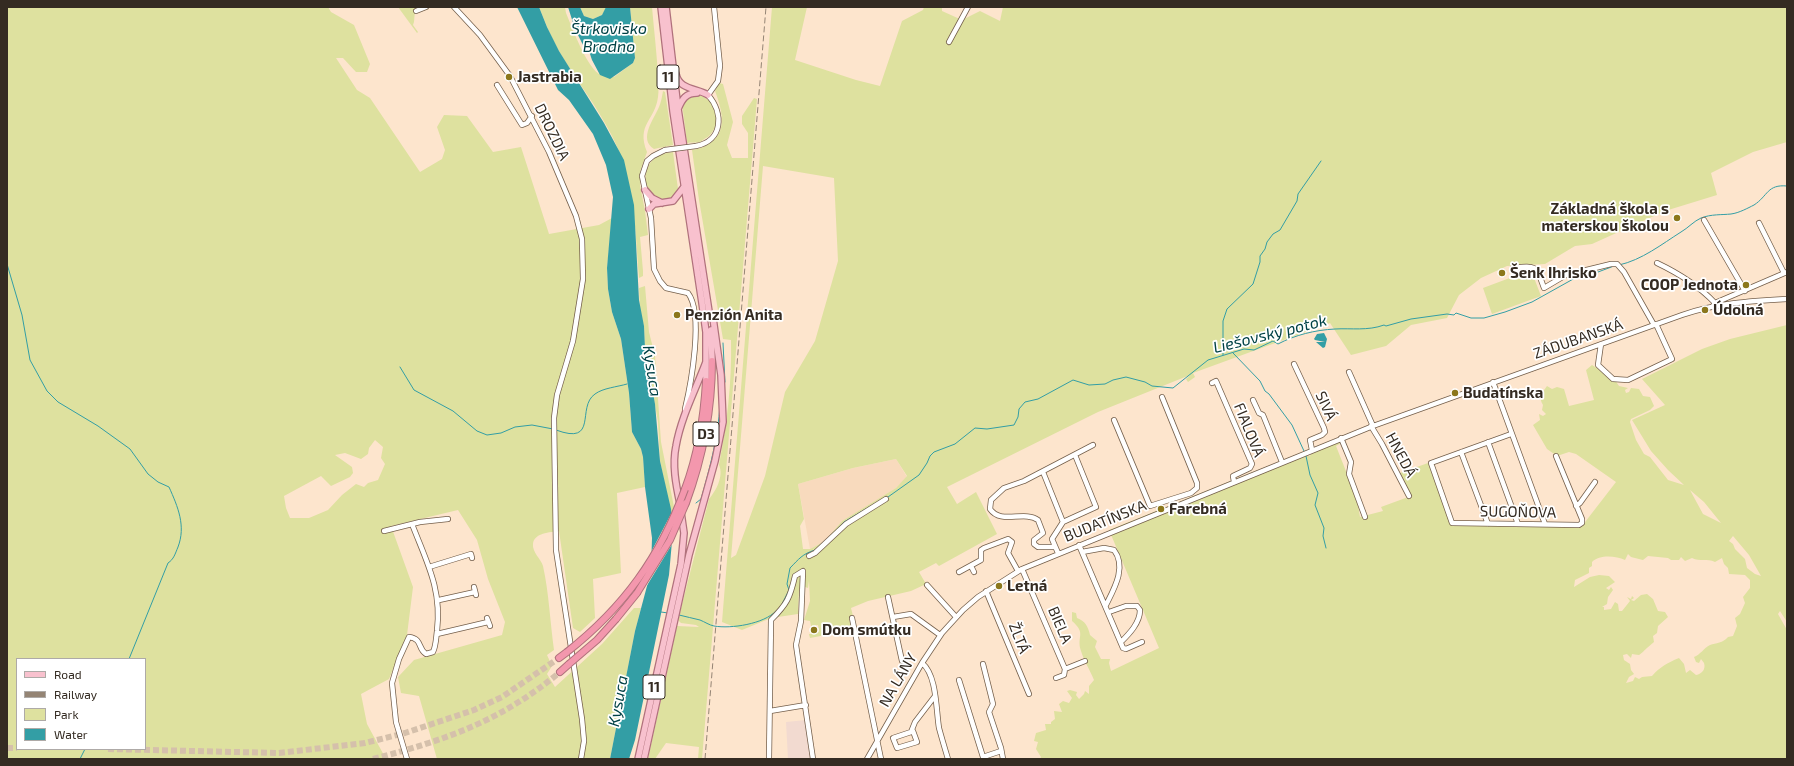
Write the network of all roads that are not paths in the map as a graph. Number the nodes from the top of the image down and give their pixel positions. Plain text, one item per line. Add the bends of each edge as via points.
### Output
1 (426, 7) edge
2 (454, 7) edge
3 (661, 7) edge
4 (666, 7) edge
5 (714, 7) edge
6 (968, 7) edge
7 (416, 11) dead end
8 (949, 42) dead end
9 (672, 60) junction
10 (497, 85) dead end
11 (708, 95) junction
12 (678, 109) junction
13 (532, 116) junction
14 (684, 187) junction
15 (645, 190) junction
16 (662, 203) junction
17 (650, 209) junction
18 (1704, 220) dead end
19 (1759, 223) dead end
20 (1657, 263) dead end
21 (1513, 268) dead end
22 (1786, 273) edge
23 (1745, 291) junction
24 (1787, 299) edge
25 (1714, 304) junction
26 (709, 314) junction
27 (1655, 325) junction
28 (1601, 344) junction
29 (709, 361) junction
30 (1294, 364) dead end
31 (1349, 372) dead end
32 (706, 381) joint
33 (1493, 382) junction
34 (1212, 383) dead end
35 (1162, 397) dead end
36 (1253, 400) dead end
37 (1114, 420) dead end
38 (1373, 426) junction
39 (1511, 434) junction
40 (679, 435) junction
41 (1342, 438) junction
42 (1488, 442) junction
43 (1093, 445) dead end
44 (1312, 450) junction
45 (1461, 452) junction
46 (1075, 455) junction
47 (1556, 456) dead end
48 (1282, 462) junction
49 (1043, 472) junction
50 (1234, 482) junction
51 (1594, 482) dead end
52 (1409, 496) dead end
53 (886, 500) dead end
54 (1169, 501) junction
55 (1576, 506) junction
56 (1172, 507) junction
57 (1366, 517) dead end
58 (448, 519) dead end
59 (1063, 522) junction
60 (412, 524) junction
61 (1488, 524) junction
62 (1518, 524) junction
63 (1545, 524) junction
64 (384, 531) dead end
65 (1079, 545) junction
66 (1054, 547) junction
67 (1082, 552) junction
68 (1058, 554) junction
69 (809, 556) dead end
70 (472, 558) dead end
71 (970, 566) junction
72 (429, 567) junction
73 (1020, 570) junction
74 (959, 572) dead end
75 (974, 572) dead end
76 (928, 585) dead end
77 (986, 591) junction
78 (475, 592) dead end
79 (888, 597) dead end
80 (438, 600) junction
81 (1106, 605) junction
82 (1109, 612) junction
83 (673, 614) junction
84 (893, 617) junction
85 (852, 618) dead end
86 (956, 618) junction
87 (488, 622) dead end
88 (437, 634) junction
89 (940, 636) junction
90 (1121, 642) junction
91 (1142, 642) dead end
92 (559, 658) tunnel mouth
93 (902, 661) dead end
94 (1085, 661) dead end
95 (922, 663) junction
96 (983, 664) dead end
97 (1066, 669) junction
98 (560, 672) tunnel mouth
99 (1056, 678) dead end
100 (959, 680) dead end
101 (1029, 694) dead end
102 (935, 696) junction
103 (806, 705) junction
104 (770, 711) junction
105 (911, 732) junction
106 (878, 740) junction
107 (1001, 751) junction
108 (407, 759) edge
109 (581, 759) edge
110 (638, 759) edge
111 (644, 759) edge
112 (769, 759) edge
113 (813, 759) edge
114 (867, 759) edge
115 (881, 759) edge
116 (948, 759) edge
117 (1003, 759) edge

1 - 7 street
2 - 13 street, DROZDIA via 500,60
3 - 14 main road, 11 via 667,71
4 - 9 main road, 11
5 - 11 street via 720,66 718,81
6 - 8 street
9 - 11 main road via 678,82
9 - 12 main road, 11
10 - 13 street via 522,125
11 - 12 main road via 691,93 685,96
11 - 15 street, bridge via 719,112 715,132 706,142 696,146 665,150 653,156 643,168
12 - 26 main road, 11
13 - 109 street, DROZDIA via 573,210 582,239 583,269 580,296 573,341 555,404 554,429 556,539 582,719 584,741
14 - 16 main road via 673,201
14 - 29 main road, 11
15 - 16 main road via 652,198
15 - 17 street
16 - 17 main road via 654,204
17 - 40 street via 654,269 666,288 688,293 696,322 691,384 678,426
18 - 23 street
19 - 22 street
20 - 25 street via 1702,290
21 - 27 street via 1531,266 1537,270 1544,288 1566,275 1611,264 1618,265
22 - 23 street, ZÁDUBANSKÁ
23 - 25 street, ZÁDUBANSKÁ
24 - 25 street
25 - 27 street, ZÁDUBANSKÁ
26 - 29 main road, D3
26 - 83 main road, 11 via 713,318 721,375 723,422
27 - 28 street, ZÁDUBANSKÁ
27 - 28 street via 1672,359 1628,380 1613,379 1598,365
28 - 33 street, ZÁDUBANSKÁ
29 - 32 main road, D3
29 - 40 main road
29 - 98 highway, D3, bridge via 711,403 702,454 686,503 670,540 644,584 611,625
30 - 44 street, SIVÁ via 1325,432 1310,440
31 - 38 street, HNEDÁ
32 - 92 highway, D3, bridge via 696,453 685,489 665,536 639,580 608,616
33 - 38 street, ZÁDUBANSKÁ
33 - 39 street
34 - 50 street, FIALOVÁ via 1216,381 1252,464 1250,468 1233,476
35 - 54 street via 1197,483 1195,491
36 - 48 street via 1259,413 1265,414
37 - 54 street via 1148,504 1154,506
38 - 41 street, BUDATÍNSKA
38 - 52 street, HNEDÁ
39 - 42 street
39 - 63 street
40 - 83 main road, 11 via 675,450 675,470 684,547
41 - 44 street, BUDATÍNSKA
41 - 57 street via 1351,462 1349,474
42 - 45 street
42 - 62 street
43 - 46 street
44 - 48 street, BUDATÍNSKA
45 - 61 street
45 - 61 street, SUGOŇOVA via 1431,463 1452,523
46 - 49 street
46 - 59 street via 1096,508
47 - 55 street
48 - 50 street, BUDATÍNSKA
49 - 59 street
49 - 66 street via 1004,488 993,497 990,507 998,516 1036,518 1043,532 1034,540 1034,544 1038,547
50 - 56 street, BUDATÍNSKA
51 - 55 street
53 - 69 street via 846,524 816,553
54 - 56 street
55 - 63 street, SUGOŇOVA via 1582,523 1579,525
56 - 65 street, BUDATÍNSKA
58 - 60 street
59 - 66 street via 1053,536
60 - 64 street
60 - 72 street
61 - 62 street, SUGOŇOVA
62 - 63 street, SUGOŇOVA
65 - 67 street
65 - 68 street, BUDATÍNSKA
66 - 68 street
67 - 81 street via 1102,602
67 - 81 street via 1104,548 1114,550 1117,556 1120,563 1117,581
68 - 73 street, BUDATÍNSKA
70 - 72 street via 471,554
71 - 73 street, BIELA via 981,560 982,549 1008,539 1012,542 1008,553
71 - 74 street
71 - 75 street
72 - 80 street
73 - 77 street, NA LÁNY
73 - 97 street, BIELA
76 - 86 street
77 - 86 street, NA LÁNY
77 - 101 street, ŽLTÁ
78 - 80 street
79 - 84 street
80 - 88 street
81 - 82 street
82 - 90 street
82 - 90 street via 1134,605 1140,610 1135,625
83 - 110 main road, 11
83 - 111 main road, 11
84 - 89 street via 911,614
84 - 93 street
85 - 106 street
86 - 89 street, NA LÁNY
87 - 88 street
88 - 108 street via 434,649 429,654 423,652 419,642 409,637 392,683 396,722
89 - 95 street, NA LÁNY
90 - 91 street via 1126,649
94 - 97 street
95 - 102 street via 928,667
95 - 106 street, NA LÁNY
96 - 107 street via 993,704 989,712
97 - 99 street via 1064,675
100 - 107 street via 982,756
102 - 105 street via 915,722
102 - 116 street via 939,728
103 - 104 street
103 - 104 street via 796,645 801,621 803,572 795,576 792,592 784,607 771,620
103 - 113 street
104 - 112 street
105 - 105 street via 893,738 897,748 916,743 913,731
106 - 114 street, NA LÁNY
106 - 115 street
107 - 117 street

